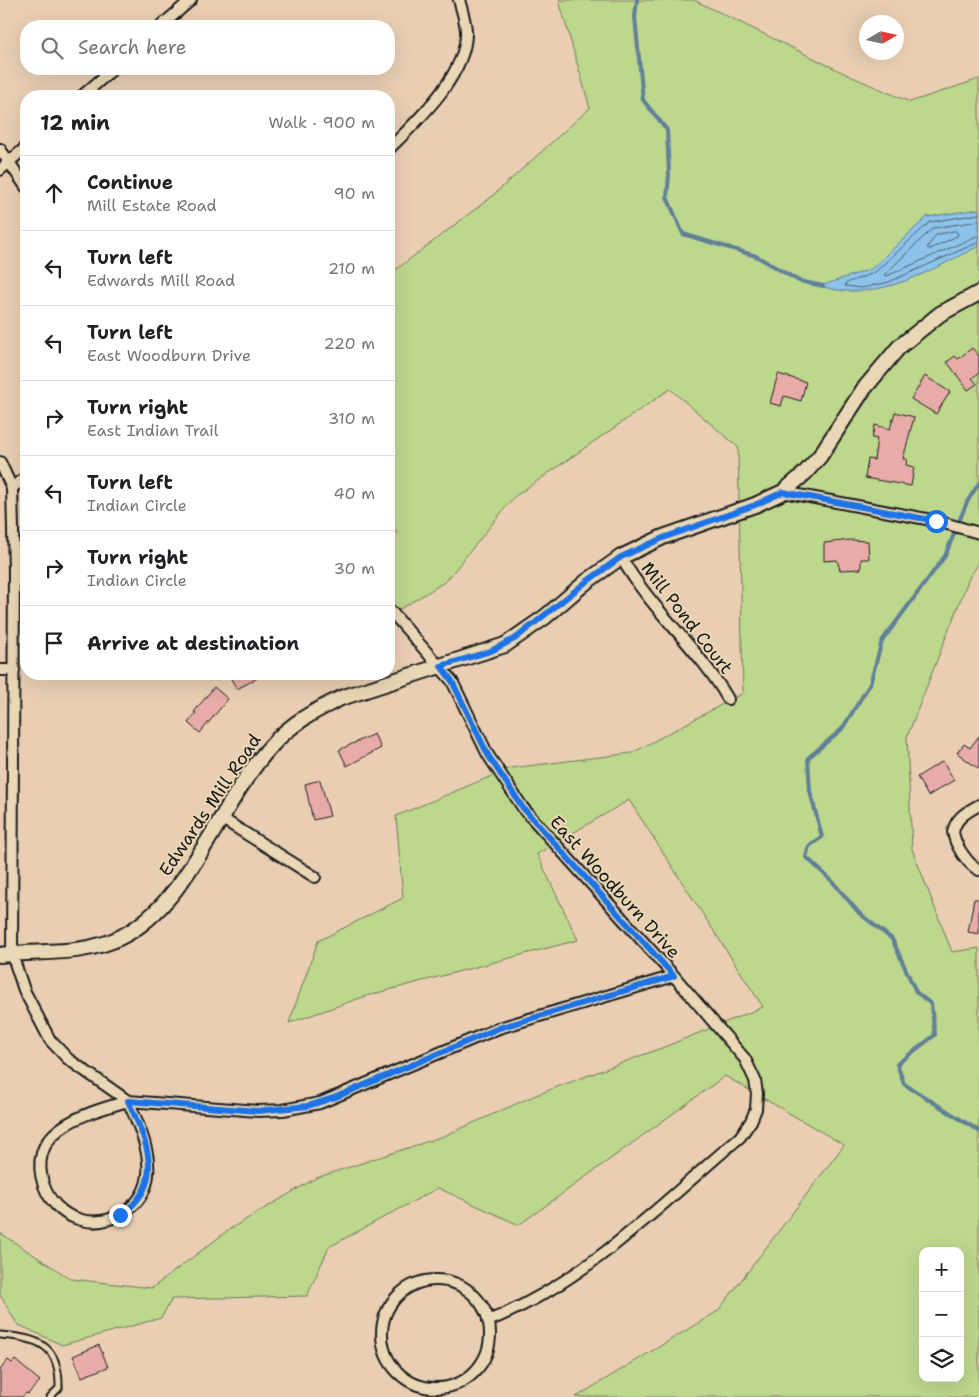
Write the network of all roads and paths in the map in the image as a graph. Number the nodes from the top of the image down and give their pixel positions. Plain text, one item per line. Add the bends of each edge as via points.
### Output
1 (191, 0) edge
2 (459, 0) edge
3 (168, 20) edge
4 (106, 75) edge
5 (89, 90) edge
6 (395, 142) edge
7 (0, 149) edge
8 (20, 153) edge
9 (10, 162) junction
10 (0, 170) edge
11 (20, 178) edge
12 (979, 293) edge
13 (0, 462) edge
14 (20, 482) edge
15 (12, 488) junction
16 (783, 492) junction
17 (976, 532) edge
18 (621, 557) junction
19 (395, 616) edge
20 (441, 666) junction
21 (0, 670) edge
22 (14, 670) junction
23 (728, 699) dead end
24 (979, 806) edge
25 (221, 818) junction
26 (979, 870) edge
27 (315, 877) dead end
28 (6, 955) edge
29 (674, 976) junction
30 (128, 1101) junction
31 (488, 1321) junction
32 (0, 1335) edge
33 (50, 1397) edge

1 - 3 street
2 - 6 street via 466,30 458,66 432,102
4 - 5 street
7 - 9 street
8 - 9 street
9 - 10 street
9 - 11 street
12 - 16 street, Edwards Mill Road via 940,314 899,347 863,390 820,456
13 - 15 street
14 - 15 street
15 - 22 street
16 - 17 street via 936,521
16 - 18 street, Edwards Mill Road
18 - 20 street, Edwards Mill Road via 516,638 491,651
18 - 23 street, Mill Pond Court via 632,576 706,664
19 - 20 street, East Woodburn Drive
20 - 25 street, Edwards Mill Road via 341,698 304,718 264,754
20 - 29 street, East Woodburn Drive via 452,681 488,755 523,808
21 - 22 street
22 - 28 street
24 - 26 street via 957,820 953,832 961,850 972,866
25 - 27 street
25 - 28 street, Edwards Mill Road via 165,903 133,930 87,948
28 - 30 street via 50,1040 68,1058
29 - 30 street via 499,1028 308,1106 258,1111
29 - 31 street, East Woodburn Drive via 750,1067 757,1094 752,1121 740,1137 584,1269 520,1308
30 - 30 street via 147,1150 149,1178 144,1192 127,1210 111,1219 91,1222 70,1216 54,1203 44,1184 41,1164 47,1144 57,1130 80,1116
31 - 31 street via 489,1345 479,1367 465,1379 449,1386 425,1387 403,1377 388,1358 384,1347 382,1335 387,1312 401,1292 422,1281 458,1284 477,1299
32 - 33 lane via 26,1337 43,1345 54,1356 59,1388

